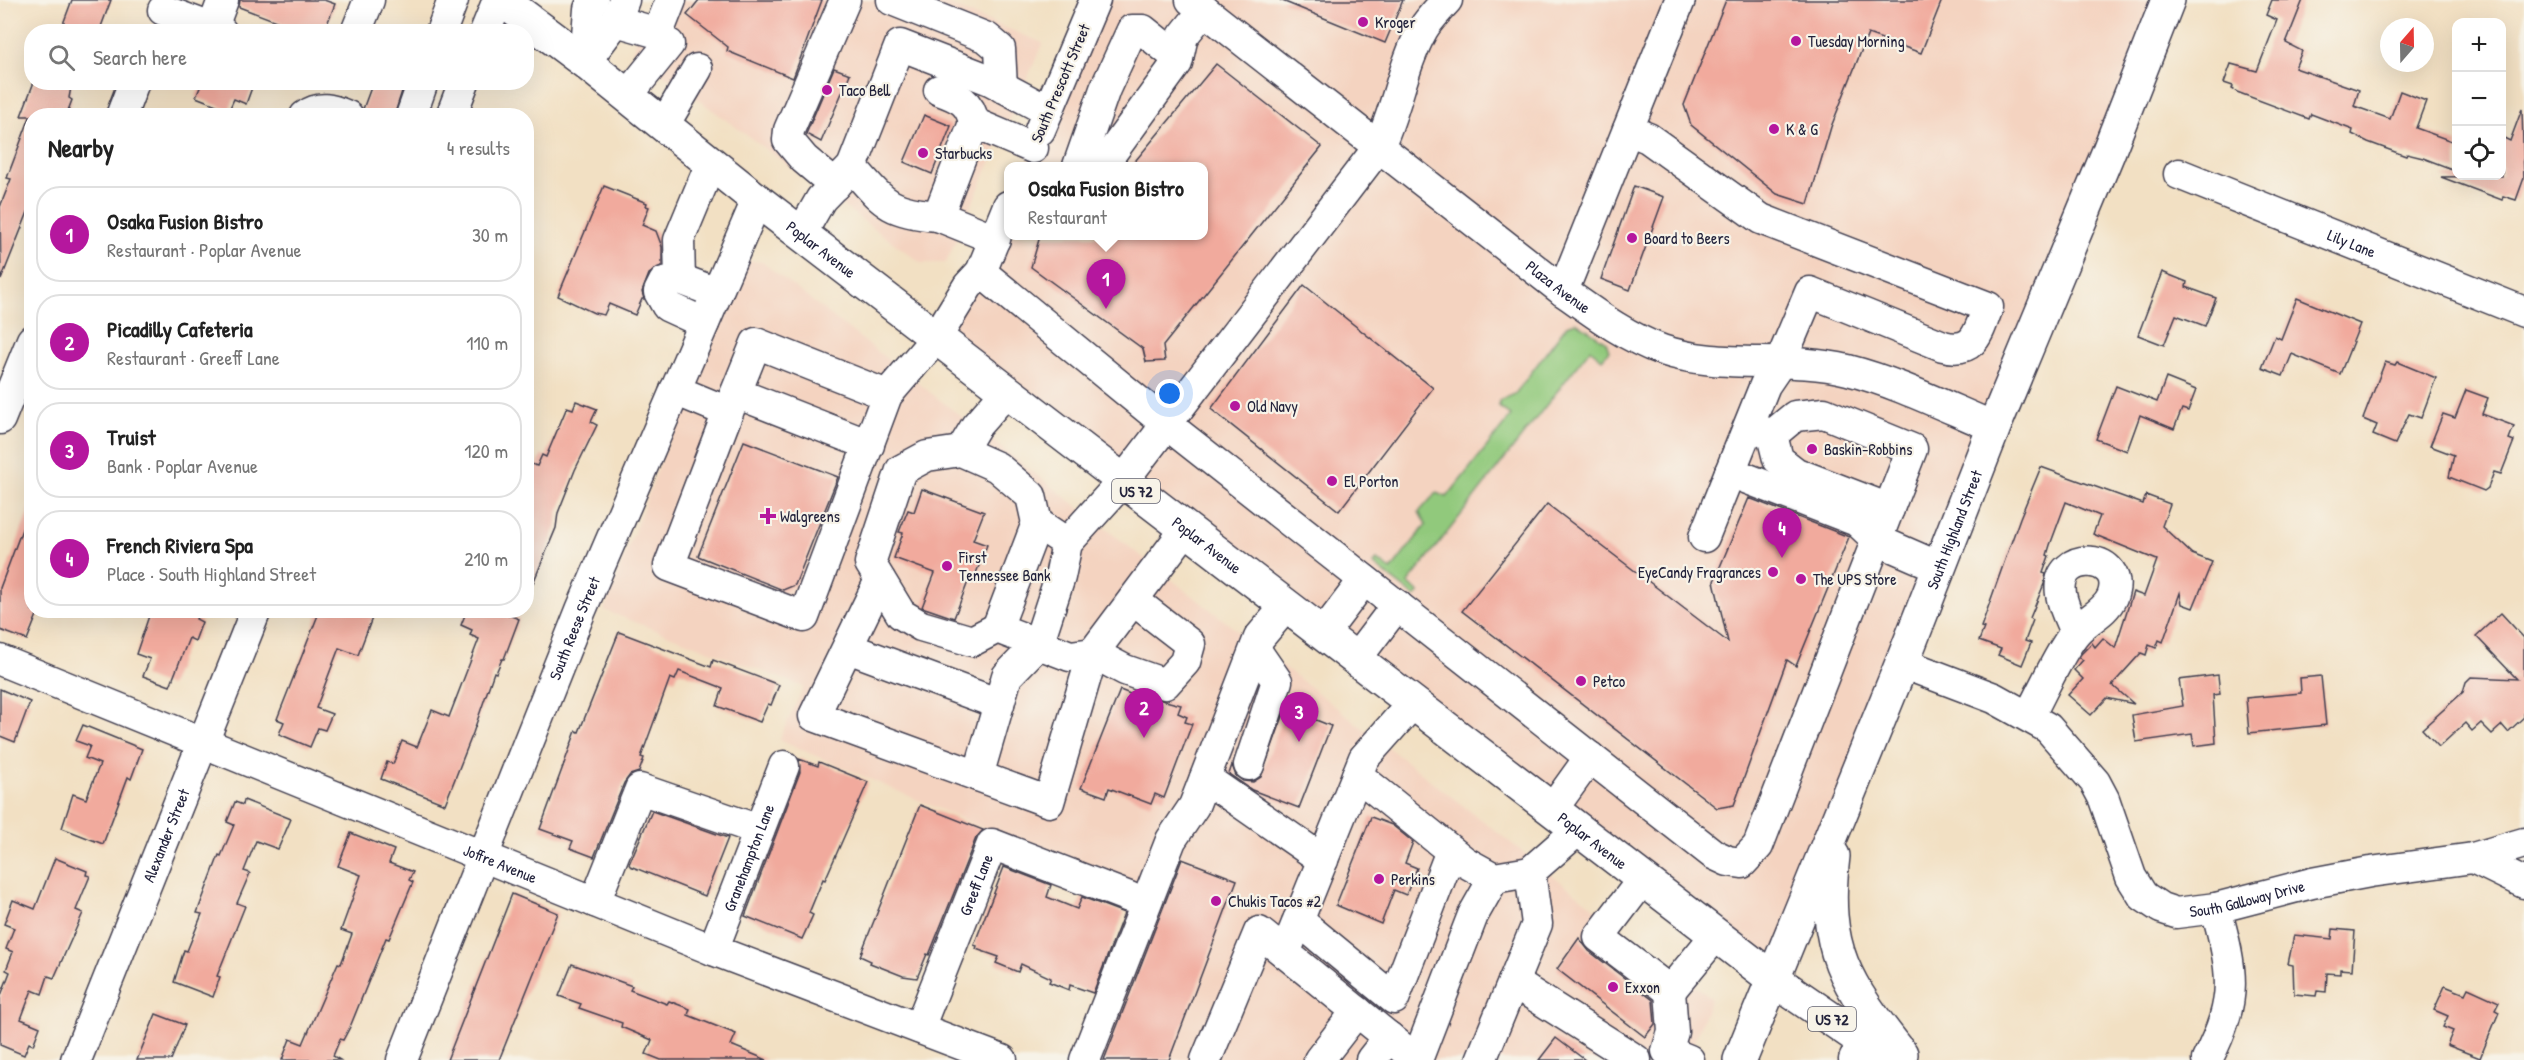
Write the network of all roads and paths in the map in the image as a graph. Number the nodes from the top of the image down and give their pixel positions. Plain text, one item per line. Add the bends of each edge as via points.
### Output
1 (223, 0) edge
2 (369, 0) edge
3 (453, 0) edge
4 (592, 0) edge
5 (671, 0) edge
6 (845, 0) edge
7 (892, 0) edge
8 (1095, 0) edge
9 (1447, 0) edge
10 (1680, 0) edge
11 (2168, 0) edge
12 (514, 4) edge
13 (1198, 5) edge
14 (620, 11) edge
15 (162, 14) edge
16 (199, 24) edge
17 (218, 24) edge
18 (359, 24) edge
19 (444, 24) edge
20 (493, 24) edge
21 (663, 38) junction
22 (1178, 58) junction
23 (585, 62) junction
24 (1002, 87) junction
25 (131, 90) edge
26 (420, 90) edge
27 (461, 90) edge
28 (939, 90) dead end
29 (627, 96) junction
30 (124, 108) edge
31 (414, 108) edge
32 (454, 108) edge
33 (1048, 111) junction
34 (974, 123) junction
35 (664, 125) junction
36 (1628, 130) junction
37 (1378, 148) junction
38 (1029, 157) edge
39 (1079, 162) edge
40 (1105, 162) edge
41 (711, 163) junction
42 (2179, 174) dead end
43 (843, 176) junction
44 (757, 200) junction
45 (938, 216) junction
46 (1004, 217) edge
47 (801, 234) junction
48 (995, 238) junction
49 (1829, 246) junction
50 (981, 272) junction
51 (680, 279) junction
52 (1563, 291) junction
53 (1810, 292) junction
54 (717, 293) junction
55 (2524, 312) edge
56 (704, 323) junction
57 (936, 338) junction
58 (24, 360) edge
59 (1780, 363) junction
60 (675, 390) junction
61 (1006, 392) junction
62 (888, 395) junction
63 (732, 402) junction
64 (0, 419) edge
65 (1165, 423) junction
66 (1994, 427) junction
67 (1760, 431) junction
68 (869, 445) junction
69 (961, 451) junction
70 (1730, 472) junction
71 (1123, 481) junction
72 (1889, 508) junction
73 (1037, 523) junction
74 (1186, 530) junction
75 (1704, 537) dead end
76 (1877, 540) junction
77 (1067, 543) junction
78 (1939, 567) junction
79 (880, 580) junction
80 (1364, 580) junction
81 (1133, 600) junction
82 (1396, 605) junction
83 (1286, 606) junction
84 (253, 618) edge
85 (997, 628) junction
86 (2075, 632) dead end
87 (1323, 634) junction
88 (1038, 644) junction
89 (848, 648) junction
90 (1254, 649) junction
91 (1093, 653) junction
92 (0, 660) edge
93 (1356, 660) junction
94 (1902, 663) junction
95 (1413, 703) junction
96 (999, 704) junction
97 (2029, 716) junction
98 (203, 743) junction
99 (1590, 757) junction
100 (784, 766) dead end
101 (1357, 775) junction
102 (978, 776) junction
103 (1205, 778) junction
104 (1242, 783) junction
105 (1552, 810) junction
106 (1841, 811) junction
107 (759, 830) junction
108 (1578, 830) junction
109 (2524, 843) edge
110 (1451, 851) junction
111 (483, 856) junction
112 (2473, 858) junction
113 (1323, 860) junction
114 (1530, 872) junction
115 (1494, 878) junction
116 (1643, 879) junction
117 (2524, 883) edge
118 (1129, 897) dead end
119 (594, 902) junction
120 (2216, 908) junction
121 (1298, 920) junction
122 (1716, 935) junction
123 (713, 950) junction
124 (1285, 953) junction
125 (1773, 979) junction
126 (1513, 982) junction
127 (1670, 992) junction
128 (1394, 999) junction
129 (919, 1028) junction
130 (1373, 1034) edge
131 (1859, 1050) edge
132 (1673, 1057) edge
133 (76, 1060) edge
134 (402, 1060) edge
135 (1002, 1060) edge
136 (1085, 1060) edge
137 (1206, 1060) edge
138 (1319, 1060) edge
139 (1417, 1060) edge
140 (1481, 1060) edge
141 (1636, 1060) edge
142 (1740, 1060) edge
143 (1891, 1060) edge
144 (1906, 1060) edge
145 (2207, 1060) edge

1 - 17 street
2 - 18 street
3 - 19 street
4 - 23 street
5 - 21 street
6 - 43 street via 788,140 804,159
7 - 24 street via 987,38 1000,49
8 - 33 street, South Prescott Street
9 - 37 street via 1423,28 1390,125
10 - 36 street
11 - 66 main road, South Highland Street
12 - 20 street
12 - 23 main road, Poplar Avenue / US 72
13 - 22 street via 1183,36
13 - 37 street, Plaza Avenue
14 - 21 street
14 - 23 street
15 - 16 street
21 - 29 street
21 - 35 street via 702,73
22 - 39 street via 1143,30 1132,30 1105,89
22 - 40 street
23 - 29 main road, Poplar Avenue / US 72
24 - 33 street
24 - 43 street via 900,45
25 - 30 street
26 - 31 street
27 - 32 street
28 - 34 street via 964,99
29 - 35 main road, Poplar Avenue / US 72
33 - 38 street, South Prescott Street
34 - 38 street
34 - 45 street
35 - 41 main road, Poplar Avenue / US 72
36 - 49 street via 1648,138 1761,219
36 - 52 street
37 - 52 street, Plaza Avenue
37 - 65 street
41 - 44 main road, Poplar Avenue / US 72
41 - 51 street via 679,240
42 - 55 street, Lily Lane
43 - 45 street via 906,214
43 - 47 street via 821,199
44 - 47 main road, Poplar Avenue / US 72
44 - 54 street, South Reese Street
45 - 48 street
46 - 48 street
47 - 57 main road, Poplar Avenue / US 72
48 - 50 street
49 - 53 street
49 - 53 street via 1988,307 1978,332 1969,345 1958,350
50 - 57 street
50 - 65 street
51 - 54 street
51 - 56 street via 664,282 659,292 667,306
52 - 59 street, Plaza Avenue via 1617,328 1662,350 1700,358
53 - 59 street
54 - 56 street, South Reese Street
56 - 60 street, South Reese Street
57 - 61 main road, Poplar Avenue / US 72
57 - 62 street
58 - 64 street
59 - 66 street, Plaza Avenue via 1847,370
59 - 67 street via 1765,385
60 - 63 street
60 - 111 street, South Reese Street via 581,610
61 - 69 street via 976,426
61 - 71 main road, Poplar Avenue / US 72
62 - 63 street via 756,343
62 - 68 street
63 - 68 street
63 - 68 street via 669,566 804,617
65 - 71 street
65 - 80 street
66 - 78 main road, South Highland Street
67 - 70 street
67 - 72 street via 1778,459 1796,473
67 - 72 street via 1795,416 1824,413 1912,449
69 - 73 street via 997,466 1031,496
69 - 79 street via 927,456 901,470 870,563
70 - 75 street
70 - 76 street via 1857,521
71 - 74 main road, Poplar Avenue / US 72
71 - 77 street
72 - 76 street
73 - 77 street
73 - 85 street
74 - 81 street
74 - 83 main road, Poplar Avenue / US 72
76 - 78 street
76 - 99 street via 1758,846 1742,863 1713,854
77 - 88 street
78 - 94 main road, South Highland Street
79 - 85 street via 901,614 921,626 972,641
79 - 89 street
80 - 82 street
80 - 87 street
81 - 91 street
81 - 91 street via 1190,644 1185,662 1165,684
82 - 93 street
82 - 99 street
83 - 87 main road, Poplar Avenue / US 72
83 - 90 street
84 - 98 street, Alexander Street
85 - 88 street
86 - 97 street
87 - 93 main road, Poplar Avenue / US 72
88 - 91 street via 1070,656
88 - 96 street via 1007,676
89 - 96 street
89 - 102 street via 814,716
90 - 103 street
90 - 104 street via 1277,681
91 - 102 street via 1049,802
92 - 98 street, Joffre Avenue
93 - 95 main road, Poplar Avenue / US 72
94 - 97 street, South Galloway Drive via 1968,686
94 - 106 main road, South Highland Street
95 - 101 street via 1364,758
95 - 105 main road, Poplar Avenue / US 72
96 - 102 street
97 - 120 street, South Galloway Drive via 2049,728 2095,782 2131,877 2143,896 2176,912
98 - 111 street, Joffre Avenue
98 - 133 street, Alexander Street
99 - 105 street
100 - 107 street, Granehampton Lane
101 - 110 street
101 - 113 street
103 - 104 street
103 - 136 street via 1194,806 1172,840
104 - 113 street
105 - 108 main road, Poplar Avenue / US 72
106 - 125 main road, South Highland Street
106 - 144 main road via 1830,900 1839,957 1857,996
107 - 119 street via 640,789
107 - 123 street, Granehampton Lane
108 - 114 street
108 - 116 main road, Poplar Avenue / US 72
109 - 112 street, South Galloway Drive
110 - 115 street
110 - 128 street
111 - 119 street, Joffre Avenue
111 - 134 street, South Reese Street
112 - 117 street
112 - 120 street, South Galloway Drive via 2312,883
113 - 121 street
114 - 115 street
114 - 126 street via 1537,924
115 - 139 street via 1473,915
116 - 122 main road, Poplar Avenue / US 72
116 - 127 street via 1599,937
118 - 129 street, Greeff Lane via 992,844
119 - 123 street, Joffre Avenue
120 - 145 street via 2230,964 2231,995
121 - 124 street
121 - 128 street
122 - 125 main road, Poplar Avenue / US 72
122 - 127 street
123 - 129 street, Joffre Avenue
124 - 130 street
124 - 137 street via 1259,932
125 - 131 main road, Poplar Avenue / US 72
125 - 142 main road, South Highland Street
126 - 140 street
126 - 141 street
127 - 132 street
128 - 130 street
129 - 135 street, Joffre Avenue
130 - 138 street
130 - 139 street
131 - 143 main road, Poplar Avenue / US 72

